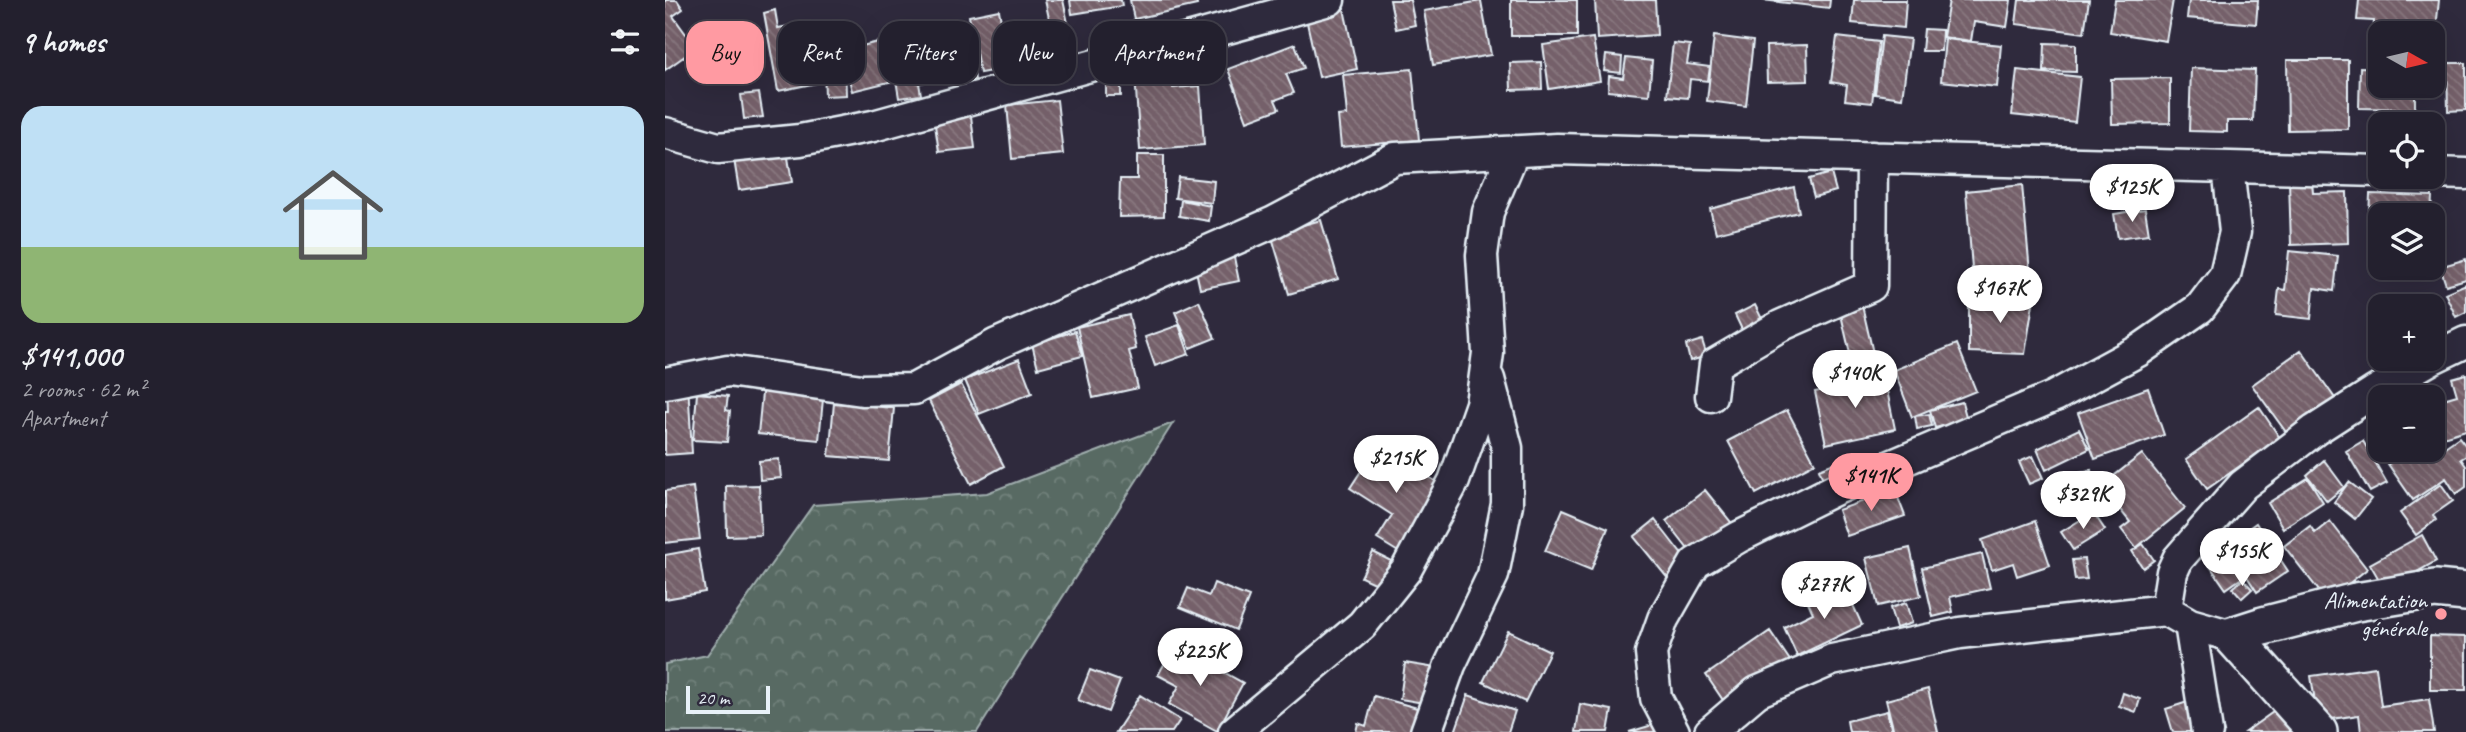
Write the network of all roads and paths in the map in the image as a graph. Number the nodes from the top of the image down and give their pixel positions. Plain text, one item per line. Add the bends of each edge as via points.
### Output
1 (1329, 0) edge
2 (665, 133) edge
3 (1514, 151) junction
4 (1873, 157) junction
5 (2228, 167) junction
6 (2368, 171) edge
7 (2445, 173) edge
8 (2466, 174) edge
9 (2466, 342) edge
10 (2445, 352) edge
11 (1486, 369) junction
12 (2411, 371) edge
13 (665, 383) edge
14 (1711, 396) dead end
15 (2466, 592) edge
16 (2178, 617) junction
17 (2232, 636) junction
18 (1234, 732) edge
19 (1426, 732) edge
20 (1674, 732) edge
21 (1710, 732) edge
22 (2207, 732) edge
23 (2318, 732) edge

1 - 2 street via 800,141 718,148
3 - 4 street
3 - 11 street via 1488,212 1482,256
3 - 13 street via 1395,159 1274,222 996,344 914,389 862,390 728,371
4 - 5 street
4 - 14 street via 1871,286 1780,326 1715,364
5 - 6 street
5 - 20 street via 2235,232 2225,275 2200,308 2138,351 2055,396 1834,490 1695,563 1663,619 1651,653 1656,698
7 - 8 street
9 - 10 street
11 - 18 street via 1481,404 1454,481 1406,570 1362,625
11 - 19 street via 1507,448 1507,504 1493,575 1450,665
12 - 16 street via 2315,430 2243,485 2178,559 2172,572
15 - 17 street via 2435,589 2356,602
16 - 17 street
16 - 21 street via 1960,634 1832,660 1757,692
16 - 22 street
17 - 23 street

